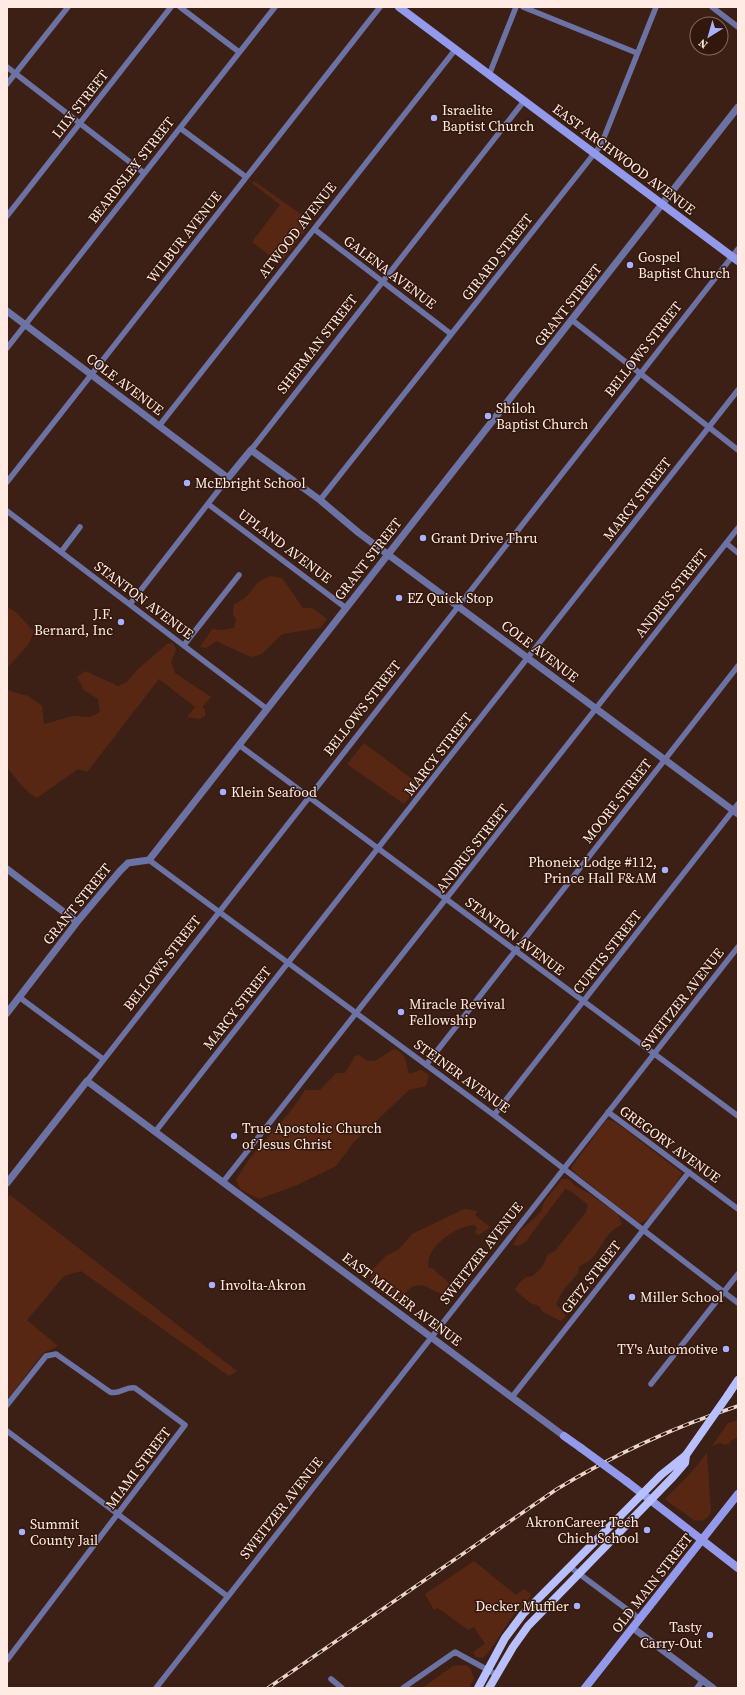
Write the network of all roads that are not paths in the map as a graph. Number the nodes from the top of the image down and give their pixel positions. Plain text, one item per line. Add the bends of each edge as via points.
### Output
1 (68, 7) edge
2 (171, 7) edge
3 (180, 7) edge
4 (275, 7) edge
5 (380, 7) edge
6 (398, 7) edge
7 (516, 7) edge
8 (523, 7) edge
9 (656, 7) edge
10 (712, 7) edge
11 (738, 27) edge
12 (455, 50) junction
13 (239, 52) junction
14 (637, 53) junction
15 (7, 67) edge
16 (16, 74) junction
17 (489, 75) junction
18 (7, 84) edge
19 (524, 101) junction
20 (738, 107) edge
21 (80, 123) junction
22 (180, 128) junction
23 (595, 153) junction
24 (144, 173) junction
25 (246, 177) junction
26 (662, 205) junction
27 (7, 216) edge
28 (314, 229) junction
29 (738, 248) edge
30 (735, 259) edge
31 (383, 282) junction
32 (7, 311) edge
33 (572, 320) junction
34 (25, 324) junction
35 (451, 334) junction
36 (7, 348) edge
37 (641, 373) junction
38 (91, 375) junction
39 (738, 390) edge
40 (159, 426) junction
41 (709, 427) junction
42 (251, 450) junction
43 (738, 450) edge
44 (228, 478) junction
45 (7, 482) edge
46 (320, 500) junction
47 (208, 504) junction
48 (7, 511) edge
49 (80, 527) dead end
50 (738, 528) edge
51 (726, 543) junction
52 (60, 552) junction
53 (738, 553) edge
54 (388, 554) junction
55 (239, 575) dead end
56 (130, 604) junction
57 (458, 606) junction
58 (346, 608) junction
59 (184, 645) junction
60 (528, 658) junction
61 (738, 666) edge
62 (596, 708) junction
63 (267, 709) junction
64 (239, 745) junction
65 (664, 759) junction
66 (308, 797) junction
67 (738, 804) edge
68 (735, 812) edge
69 (379, 849) junction
70 (149, 860) junction
71 (7, 869) edge
72 (447, 900) junction
73 (219, 911) junction
74 (77, 922) junction
75 (738, 947) edge
76 (515, 951) junction
77 (289, 962) junction
78 (19, 997) junction
79 (583, 1002) junction
80 (7, 1013) edge
81 (357, 1014) junction
82 (654, 1054) junction
83 (103, 1059) junction
84 (426, 1065) junction
85 (86, 1081) junction
86 (608, 1112) junction
87 (494, 1115) junction
88 (738, 1116) edge
89 (155, 1132) junction
90 (563, 1168) junction
91 (689, 1172) junction
92 (223, 1182) junction
93 (7, 1183) edge
94 (738, 1208) edge
95 (643, 1230) junction
96 (738, 1274) edge
97 (724, 1292) junction
98 (738, 1303) edge
99 (431, 1336) junction
100 (738, 1380) edge
101 (651, 1384) dead end
102 (512, 1397) junction
103 (7, 1405) edge
104 (7, 1430) edge
105 (564, 1436) joint
106 (686, 1455) junction
107 (643, 1494) junction
108 (738, 1494) edge
109 (650, 1499) junction
110 (118, 1513) junction
111 (702, 1541) junction
112 (570, 1567) junction
113 (738, 1568) edge
114 (579, 1574) junction
115 (227, 1596) junction
116 (640, 1619) junction
117 (633, 1628) junction
118 (7, 1660) edge
119 (488, 1670) junction
120 (497, 1675) junction
121 (331, 1679) dead end
122 (703, 1680) junction
123 (156, 1688) edge
124 (342, 1688) edge
125 (403, 1688) edge
126 (478, 1688) edge
127 (489, 1688) edge
128 (585, 1688) edge
129 (697, 1688) edge
130 (714, 1688) edge

1 - 16 street
2 - 21 street, LILY STREET
3 - 13 street
4 - 13 street, BEARDSLEY STREET
5 - 25 street, WILBUR AVENUE
6 - 12 main road, EAST ARCHWOOD AVENUE
7 - 17 street
8 - 14 street
9 - 14 street, GIRARD STREET
10 - 11 street
12 - 17 main road, EAST ARCHWOOD AVENUE
12 - 28 street, ATWOOD AVENUE
13 - 22 street, BEARDSLEY STREET
14 - 23 street, GIRARD STREET via 601,145
15 - 16 street
16 - 18 street
16 - 21 street
17 - 19 main road, EAST ARCHWOOD AVENUE
19 - 23 main road, EAST ARCHWOOD AVENUE
19 - 31 street, SHERMAN STREET
20 - 26 street, GRANT STREET
21 - 24 street
21 - 27 street, LILY STREET
22 - 24 street, BEARDSLEY STREET
22 - 25 street
23 - 26 main road, EAST ARCHWOOD AVENUE
23 - 35 street, GIRARD STREET
24 - 34 street, BEARDSLEY STREET
25 - 38 street, WILBUR AVENUE
26 - 30 main road, EAST ARCHWOOD AVENUE
26 - 33 street, GRANT STREET
28 - 31 street, GALENA AVENUE
28 - 40 street, ATWOOD AVENUE
29 - 30 street, BELLOWS STREET
30 - 37 street, BELLOWS STREET
31 - 35 street, GALENA AVENUE
31 - 42 street, SHERMAN STREET
32 - 34 street, COLE AVENUE
33 - 37 street
33 - 54 street, GRANT STREET
34 - 36 street, BEARDSLEY STREET
34 - 38 street, COLE AVENUE
35 - 46 street, GIRARD STREET
37 - 41 street
37 - 57 street, BELLOWS STREET
38 - 40 street, COLE AVENUE
38 - 45 street, WILBUR AVENUE
39 - 41 street, MARCY STREET
40 - 44 street, COLE AVENUE
41 - 43 street
41 - 60 street, MARCY STREET
42 - 44 street, SHERMAN STREET
42 - 46 street, COLE AVENUE
44 - 47 street, SHERMAN STREET
46 - 54 street, COLE AVENUE
47 - 56 street, SHERMAN STREET
47 - 58 street, UPLAND AVENUE
48 - 52 street, STANTON AVENUE
49 - 52 street
50 - 51 street, ANDRUS STREET
51 - 53 street
51 - 62 street, ANDRUS STREET
52 - 56 street, STANTON AVENUE
54 - 57 street, COLE AVENUE
54 - 58 street, GRANT STREET
55 - 59 street
56 - 59 street, STANTON AVENUE
57 - 60 street, COLE AVENUE
57 - 66 street, BELLOWS STREET
58 - 63 street, GRANT STREET
59 - 63 street, STANTON AVENUE
60 - 62 street, COLE AVENUE
60 - 69 street, MARCY STREET
61 - 65 street, MOORE STREET
62 - 65 street, COLE AVENUE
62 - 72 street, ANDRUS STREET
63 - 64 street, GRANT STREET
64 - 66 street, STANTON AVENUE
64 - 70 street, GRANT STREET
65 - 68 street, COLE AVENUE
65 - 76 street, MOORE STREET
66 - 69 street, STANTON AVENUE
66 - 73 street, BELLOWS STREET
67 - 68 street, CURTIS STREET
68 - 79 street, CURTIS STREET
69 - 72 street, STANTON AVENUE
69 - 77 street, MARCY STREET
70 - 73 street, STEINER AVENUE
70 - 74 street, GRANT STREET via 128,863
71 - 74 street
72 - 76 street, STANTON AVENUE
72 - 81 street, ANDRUS STREET
73 - 77 street, STEINER AVENUE
73 - 83 street, BELLOWS STREET
74 - 78 street, GRANT STREET
75 - 82 street, SWEITZER AVENUE
76 - 79 street, STANTON AVENUE
76 - 84 street, MOORE STREET
77 - 81 street, STEINER AVENUE
77 - 89 street, MARCY STREET
78 - 80 street, GRANT STREET
78 - 83 street
79 - 82 street, STANTON AVENUE
79 - 87 street, CURTIS STREET
81 - 84 street, STEINER AVENUE
81 - 92 street, ANDRUS STREET
82 - 86 street, SWEITZER AVENUE
82 - 88 street, STANTON AVENUE
83 - 85 street, BELLOWS STREET
84 - 87 street, STEINER AVENUE
85 - 89 street, EAST MILLER AVENUE
85 - 93 street, BELLOWS STREET
86 - 90 street, SWEITZER AVENUE
86 - 91 street, GREGORY AVENUE
87 - 90 street, STEINER AVENUE
89 - 92 street, EAST MILLER AVENUE
90 - 95 street, STEINER AVENUE
90 - 99 street, SWEITZER AVENUE
91 - 94 street, GREGORY AVENUE
91 - 95 street, GETZ STREET
92 - 99 street, EAST MILLER AVENUE
95 - 97 street, STEINER AVENUE
95 - 102 street, GETZ STREET
96 - 97 street
97 - 98 street, STEINER AVENUE
97 - 101 street
99 - 102 street, EAST MILLER AVENUE
99 - 115 street, SWEITZER AVENUE
100 - 106 main road, bridge
102 - 105 street, EAST MILLER AVENUE
103 - 110 street, MIAMI STREET via 46,1356 59,1354 110,1392 117,1393 127,1388 135,1388 185,1425
104 - 110 street
105 - 107 main road, EAST MILLER AVENUE, bridge
106 - 107 main road
106 - 109 main road via 685,1462
107 - 109 main road, EAST MILLER AVENUE
107 - 112 main road
108 - 111 main road, OLD MAIN STREET
109 - 111 main road, EAST MILLER AVENUE
109 - 114 main road
110 - 115 street
110 - 118 street, MIAMI STREET
111 - 113 main road, EAST MILLER AVENUE
111 - 116 main road, OLD MAIN STREET
112 - 114 street
112 - 119 main road via 514,1625
114 - 116 street
114 - 120 main road via 528,1626
115 - 123 street, SWEITZER AVENUE
116 - 117 main road, OLD MAIN STREET
117 - 122 street
117 - 128 main road, OLD MAIN STREET
119 - 120 street
119 - 125 street via 455,1652
119 - 126 main road
120 - 127 main road
121 - 124 street
122 - 129 street
122 - 130 street

